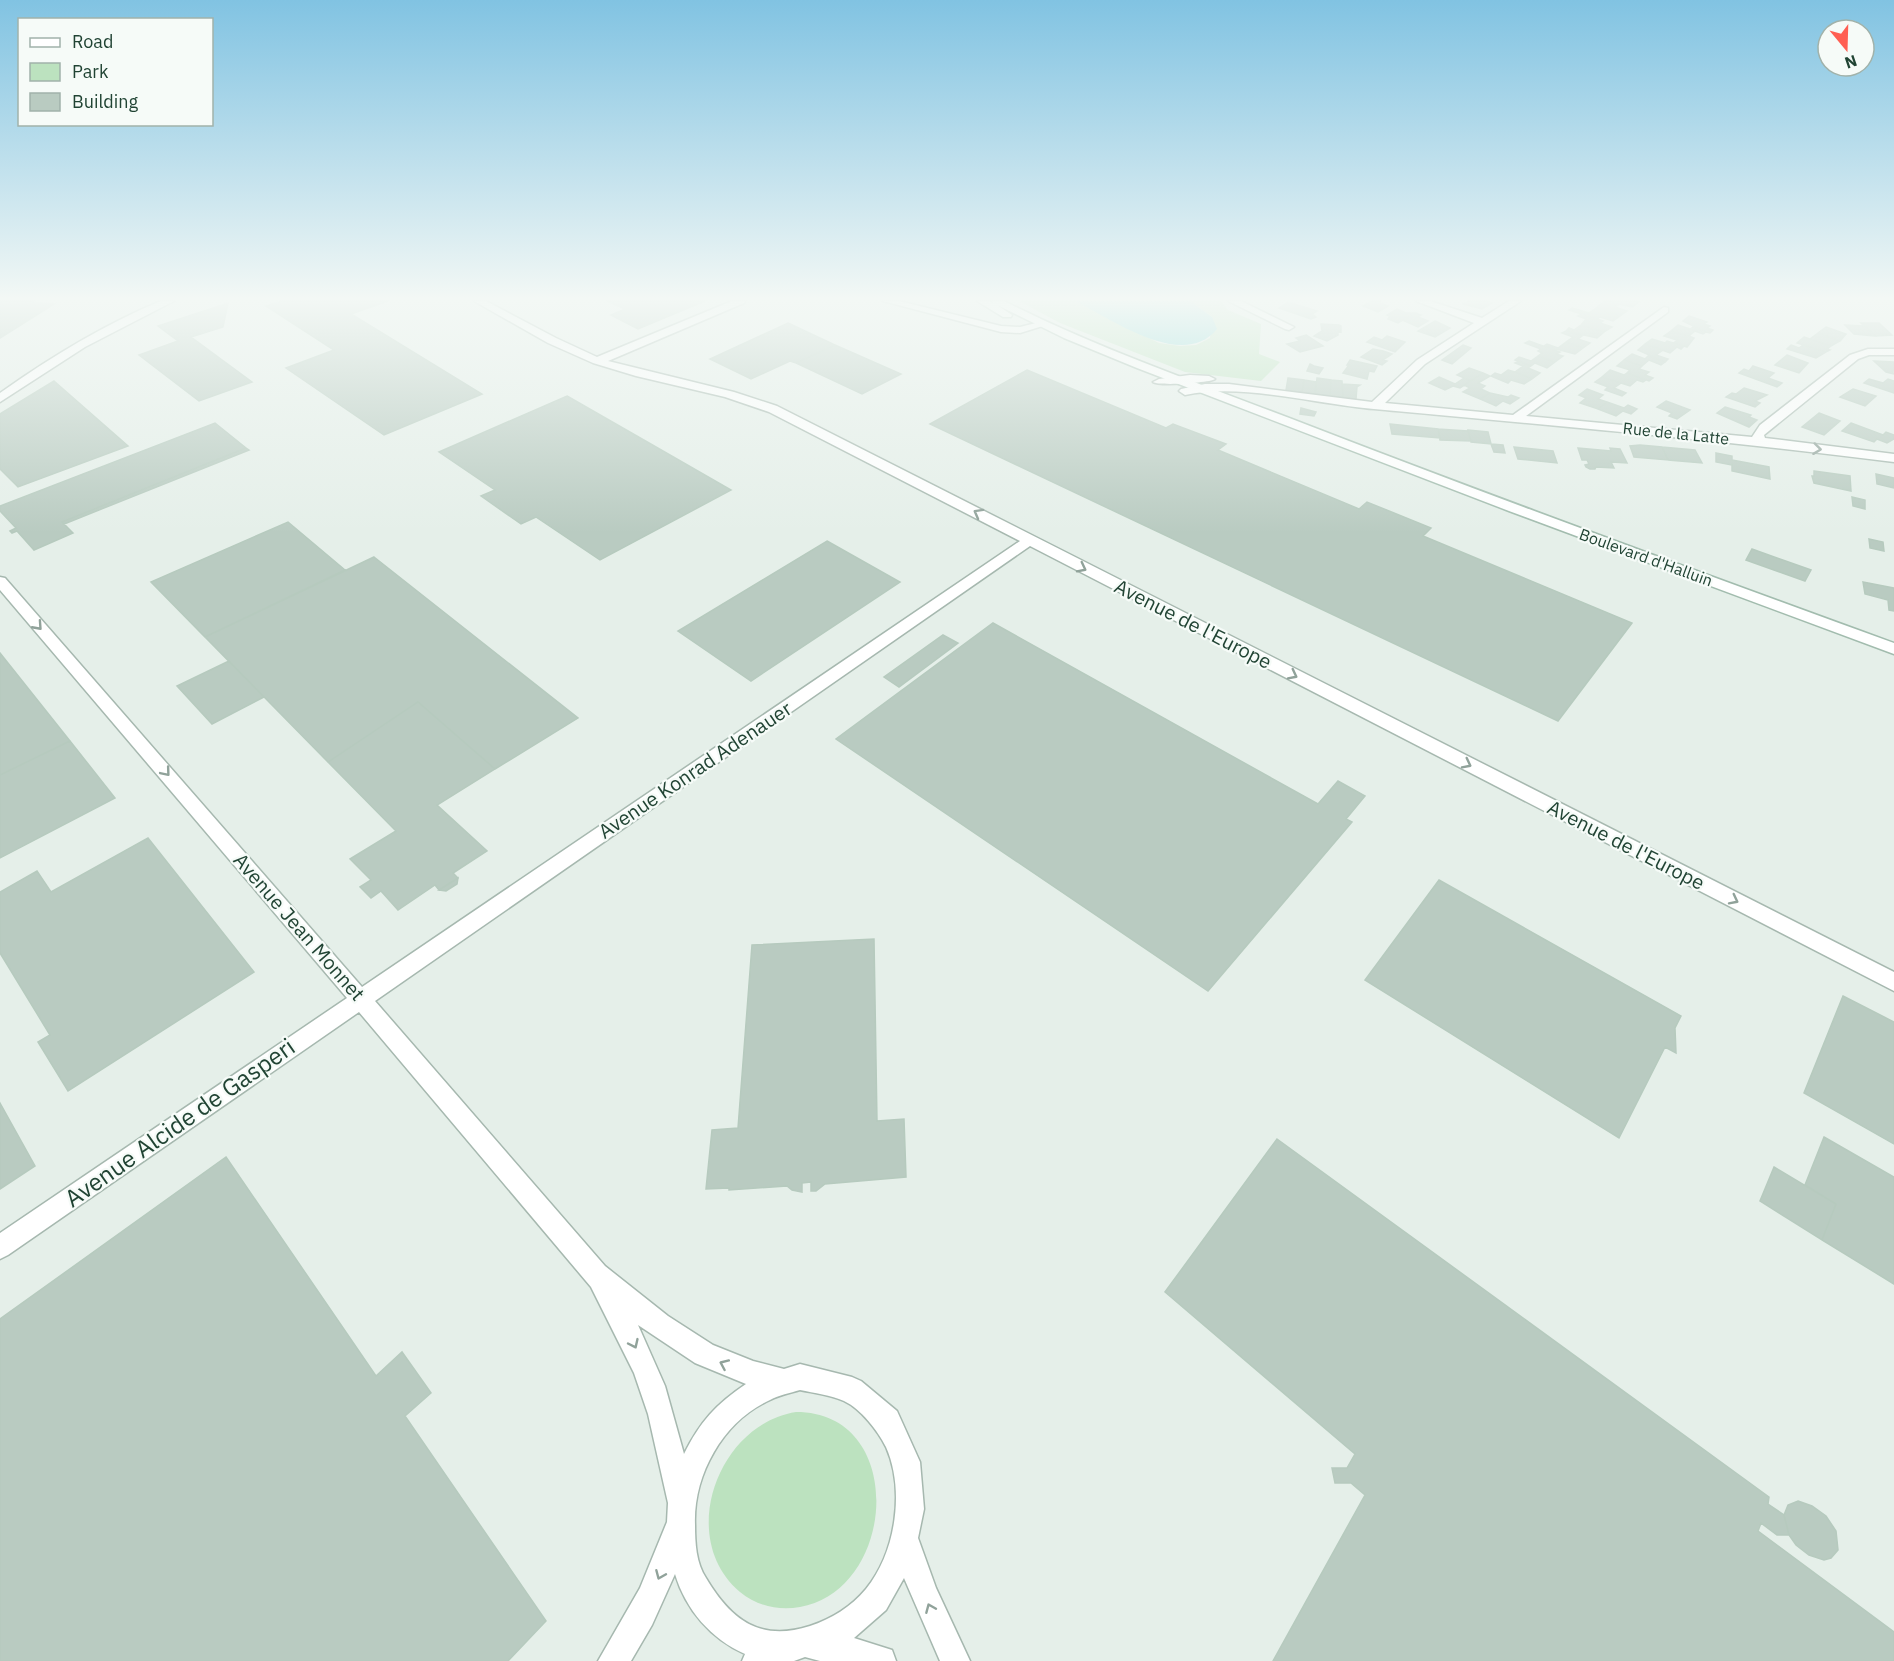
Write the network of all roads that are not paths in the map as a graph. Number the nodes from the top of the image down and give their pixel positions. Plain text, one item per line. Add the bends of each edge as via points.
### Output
1 (28, 379) edge
2 (671, 379) edge
3 (1150, 379) edge
4 (1174, 379) edge
5 (1177, 379) edge
6 (1186, 379) edge
7 (1402, 379) edge
8 (1570, 379) edge
9 (1827, 379) edge
10 (1159, 382) junction
11 (1200, 387) junction
12 (1185, 391) junction
13 (1278, 394) junction
14 (0, 398) edge
15 (1375, 406) junction
16 (1516, 418) junction
17 (1759, 441) junction
18 (1894, 458) edge
19 (1397, 465) junction
20 (1029, 541) junction
21 (0, 581) edge
22 (1894, 649) edge
23 (1894, 982) edge
24 (360, 999) junction
25 (0, 1247) edge
26 (596, 1275) junction
27 (780, 1380) junction
28 (681, 1513) junction
29 (906, 1540) junction
30 (798, 1646) junction
31 (613, 1661) edge
32 (757, 1661) edge
33 (881, 1661) edge
34 (956, 1661) edge

1 - 14 street
20 -> 2 street, Avenue de l'Europe via 773,408
3 - 10 street, Boulevard d'Halluin
4 - 10 street, Rue de la Latte
5 - 11 street, Boulevard d'Halluin
6 - 13 street, Rue de la Latte via 1214,380
7 - 15 street
8 - 16 street
9 - 17 street via 1760,431
10 - 12 street, Boulevard d'Halluin
11 - 12 street, Rue de la Latte
11 - 13 street, Rue de la Latte
11 - 19 street, Boulevard d'Halluin
12 - 19 street, Boulevard d'Halluin
13 - 15 street, Rue de la Latte
15 - 16 street, Rue de la Latte
16 - 17 street, Rue de la Latte
17 -> 18 street, Rue de la Latte
19 - 22 street, Boulevard d'Halluin
20 -> 23 street, Avenue de l'Europe
20 - 24 street, Avenue Konrad Adenauer
21 -> 24 street, Avenue Jean Monnet
24 - 25 street, Avenue Alcide de Gasperi
24 - 26 street, Avenue Jean Monnet
27 -> 26 street, Avenue Jean Monnet via 752,1375 688,1345 640,1313
26 -> 28 street, Avenue Jean Monnet via 625,1325 653,1387
27 - 28 street via 743,1398 712,1428 694,1459
27 - 29 street via 819,1377 838,1382 864,1396 885,1417 908,1467 910,1509
28 - 30 street via 681,1545 687,1569 709,1610 744,1638 765,1646
28 -> 31 street via 653,1593
29 - 30 street via 892,1575 870,1606 842,1631
34 -> 29 street via 923,1593
30 - 32 street
30 - 33 street via 836,1648

